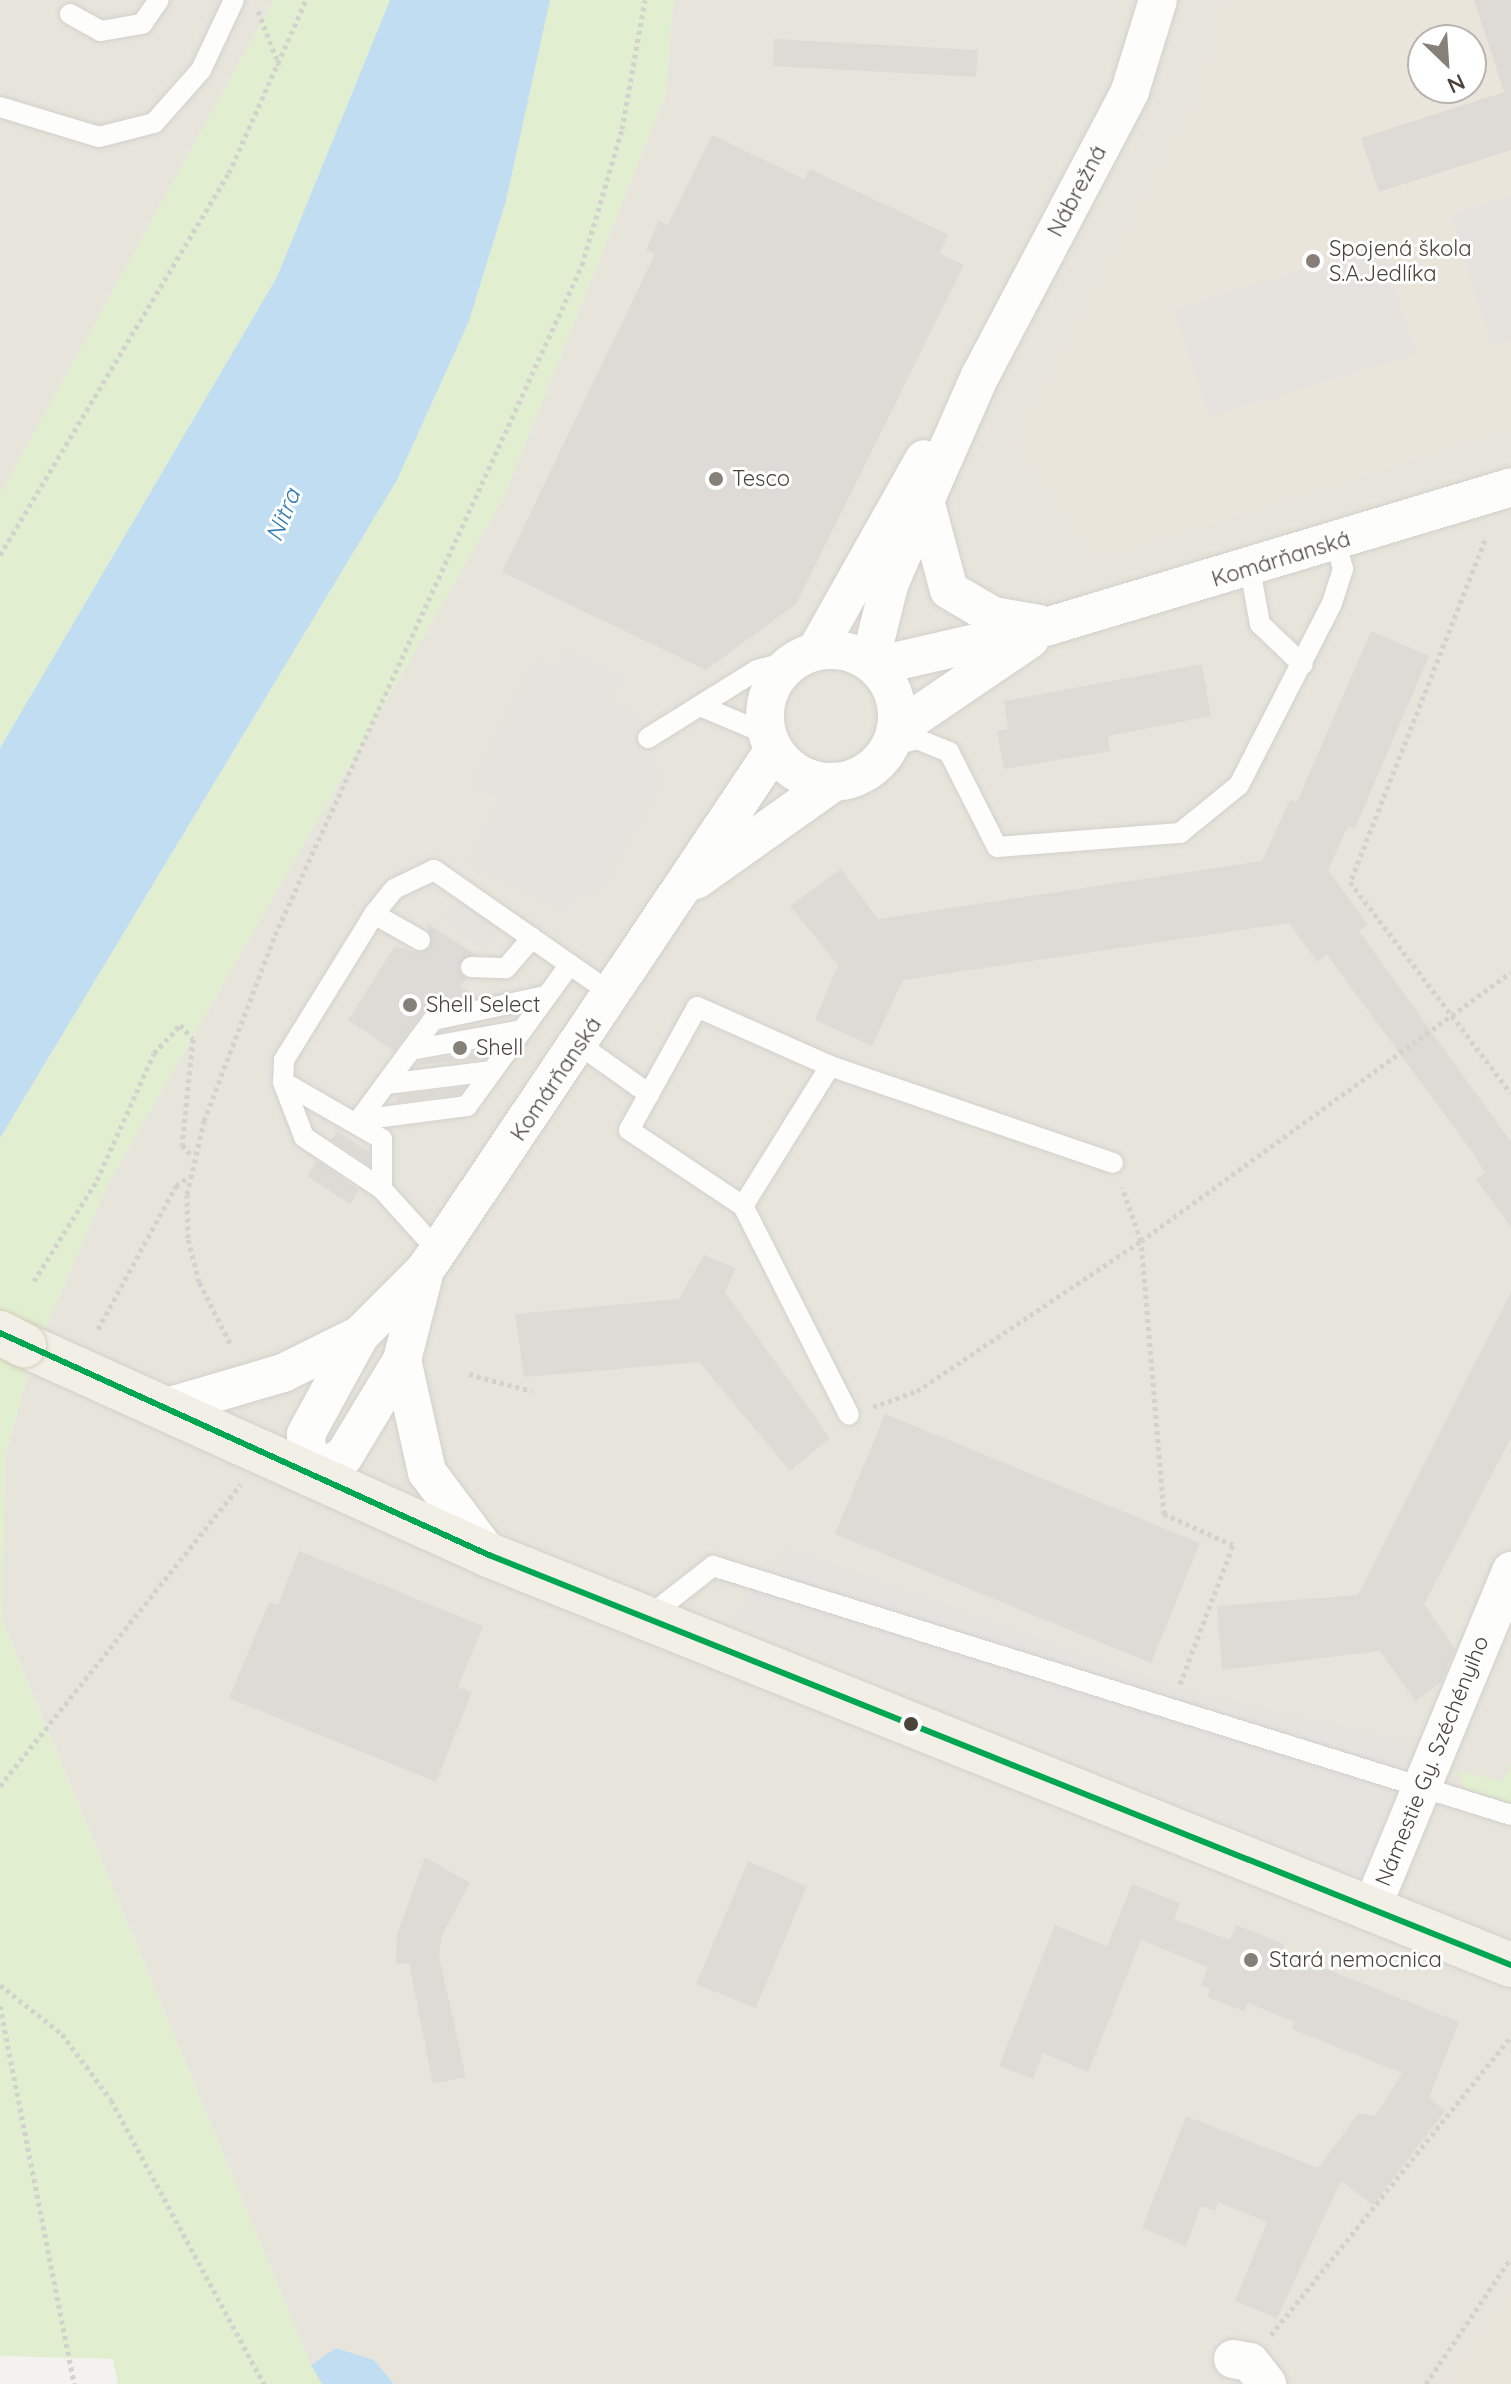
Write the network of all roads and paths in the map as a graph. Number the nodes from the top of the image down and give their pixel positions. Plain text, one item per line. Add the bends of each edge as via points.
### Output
1 (159, 0) edge
2 (234, 0) edge
3 (254, 0) edge
4 (306, 0) edge
5 (645, 0) edge
6 (1157, 0) edge
7 (70, 14) dead end
8 (280, 66) junction
9 (0, 107) edge
10 (980, 376) junction
11 (1511, 487) edge
12 (925, 501) junction
13 (1485, 540) dead end
14 (1336, 543) junction
15 (0, 555) edge
16 (1250, 569) junction
17 (1049, 626) junction
18 (806, 656) junction
19 (873, 664) junction
20 (1303, 665) junction
21 (705, 708) junction
22 (648, 738) dead end
23 (893, 738) junction
24 (771, 742) junction
25 (834, 782) junction
26 (687, 887) junction
27 (374, 914) junction
28 (532, 938) junction
29 (420, 940) dead end
30 (570, 964) junction
31 (471, 967) dead end
32 (1511, 972) edge
33 (614, 995) junction
34 (546, 996) junction
35 (1454, 1014) junction
36 (522, 1030) junction
37 (580, 1045) junction
38 (411, 1050) junction
39 (830, 1066) junction
40 (492, 1071) junction
41 (283, 1082) junction
42 (386, 1084) junction
43 (1511, 1093) edge
44 (649, 1094) junction
45 (359, 1120) junction
46 (193, 1157) junction
47 (1113, 1163) joint
48 (190, 1176) junction
49 (382, 1189) junction
50 (743, 1206) junction
51 (1141, 1241) junction
52 (432, 1261) junction
53 (34, 1281) dead end
54 (98, 1329) dead end
55 (360, 1335) junction
56 (12, 1339) edge
57 (230, 1343) dead end
58 (402, 1360) junction
59 (469, 1374) dead end
60 (532, 1391) dead end
61 (160, 1409) junction
62 (849, 1415) joint
63 (309, 1475) junction
64 (238, 1486) dead end
65 (489, 1555) junction
66 (1511, 1571) edge
67 (648, 1617) junction
68 (1170, 1708) junction
69 (0, 1786) edge
70 (1421, 1786) junction
71 (1511, 1815) edge
72 (1372, 1907) junction
73 (1511, 1965) edge
74 (0, 1985) edge
75 (0, 2006) edge
76 (1511, 2036) edge
77 (1511, 2258) edge
78 (1250, 2368) edge
79 (74, 2384) edge
80 (264, 2384) edge
81 (1426, 2384) edge

1 - 7 lane via 142,24 101,31
2 - 9 lane via 201,70 154,123 99,137
3 - 8 path
4 - 8 path
5 - 46 path via 622,129 582,265 275,935
6 - 10 street, Nábrežná via 1130,91
8 - 15 path via 222,185
10 - 12 street, Nábrežná
10 - 18 street, Nábrežná via 891,508
11 - 14 street, Komárňanská
12 - 17 street via 949,590 993,616
12 - 19 street, Nábrežná via 889,585
13 - 35 path via 1350,882
14 - 16 street, Komárňanská
14 - 20 lane via 1343,569
16 - 17 street, Komárňanská
16 - 20 lane via 1260,624
17 - 19 street, Komárňanská
17 - 23 street, Komárňanská
18 - 19 street, Komárňanská
18 - 21 lane via 757,670
18 - 24 street via 769,692
19 - 23 street via 895,695
20 - 23 lane via 1239,785 1180,833 997,847 962,771 930,741
21 - 22 lane
21 - 24 lane
23 - 25 street, Komárňanská via 867,772
24 - 25 street via 800,775
24 - 26 street, Komárňanská
25 - 26 street, Komárňanská
26 - 33 street, Komárňanská
27 - 28 lane via 394,889 434,870
27 - 29 lane
27 - 41 lane via 284,1060
28 - 30 lane
28 - 31 lane via 506,968
30 - 33 lane
30 - 34 lane
32 - 35 path
33 - 37 street, Komárňanská
34 - 36 lane
34 - 38 lane via 433,1020
35 - 43 path
35 - 51 path
36 - 38 lane
36 - 40 lane
37 - 44 lane
37 - 52 street, Komárňanská
38 - 42 lane
39 - 44 lane via 697,1007
39 - 47 lane
39 - 50 lane
40 - 42 lane
40 - 45 lane via 467,1106
41 - 45 lane
41 - 49 lane via 304,1137
42 - 45 lane
44 - 50 lane via 629,1130
45 - 49 lane via 382,1139
46 - 48 path
46 - 53 path via 182,1145 193,1039 180,1025 154,1053 97,1180
47 - 51 path
48 - 54 path via 176,1186
48 - 57 path via 191,1259
49 - 52 lane
50 - 62 lane
51 - 62 path via 917,1391
51 - 68 path via 1164,1514 1233,1545
52 - 55 street
52 - 58 street
55 - 61 street via 283,1373
55 - 63 street via 306,1434
56 - 61 main road
58 - 63 street via 344,1456
58 - 65 street via 427,1472
59 - 60 path
61 - 63 main road
63 - 65 main road
64 - 69 path
65 - 67 main road
66 - 70 street, Námestie Gy. Széchényiho
67 - 68 lane via 713,1566
67 - 72 main road
68 - 70 lane
70 - 71 lane
70 - 72 street, Námestie Gy. Széchényiho
72 - 73 main road
74 - 80 path via 62,2034 111,2100
75 - 79 path
76 - 78 path
77 - 81 path

